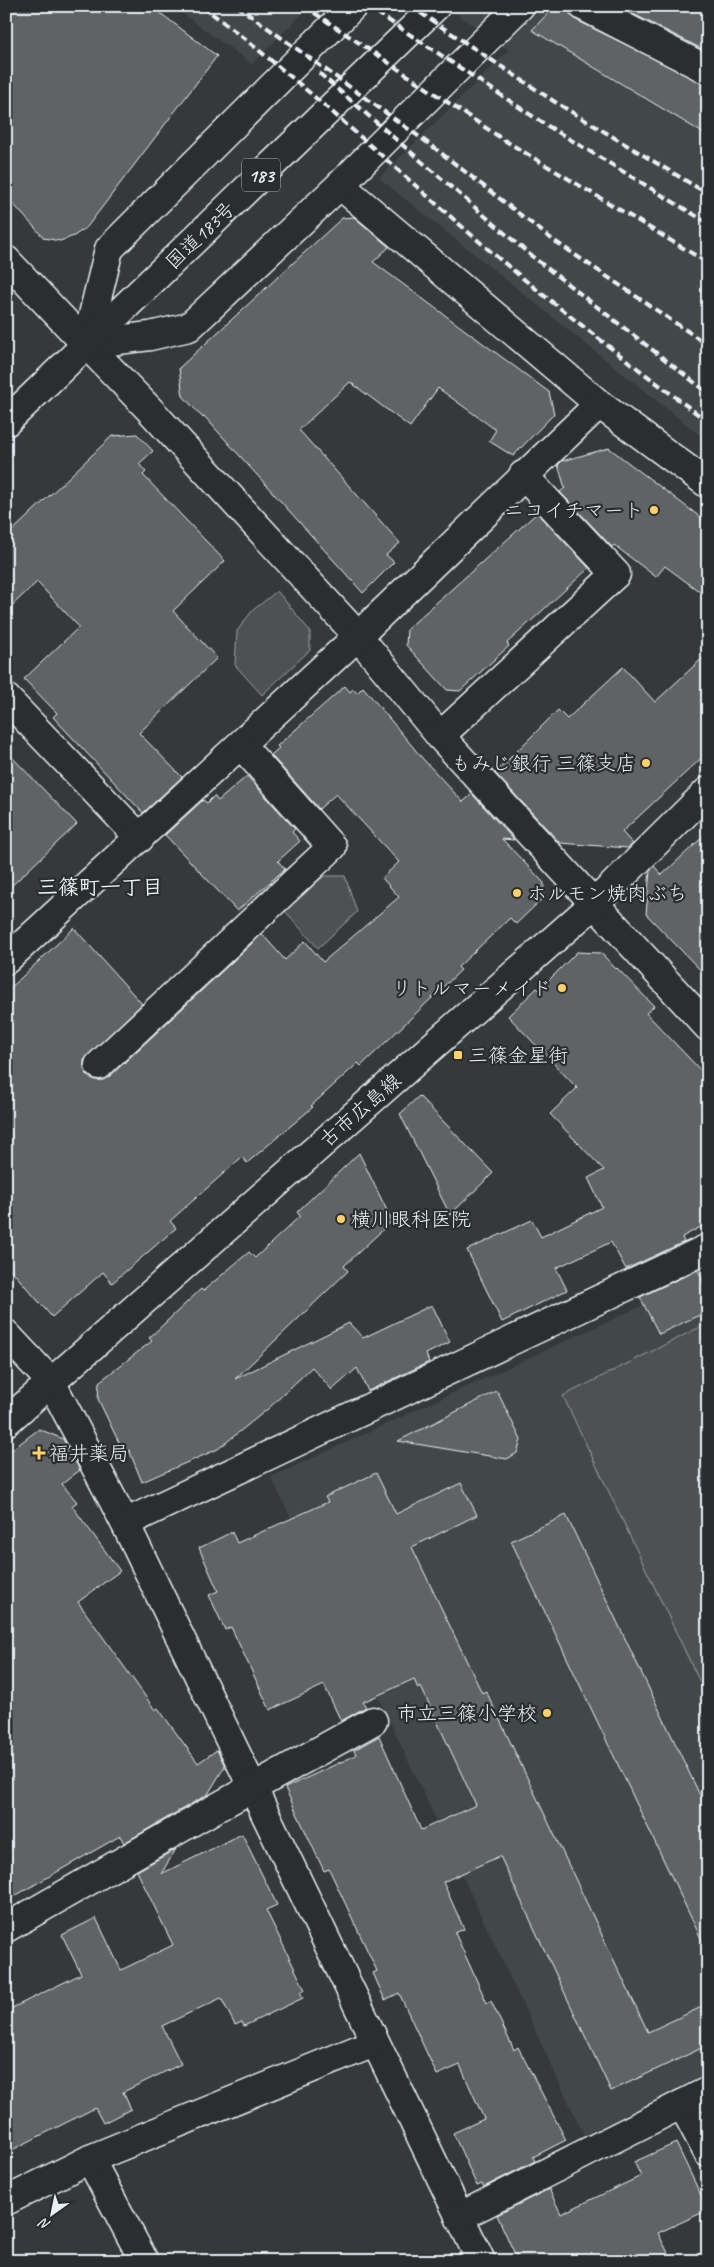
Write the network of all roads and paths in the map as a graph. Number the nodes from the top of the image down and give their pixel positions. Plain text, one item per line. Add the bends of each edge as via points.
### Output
1 (353, 6) edge
2 (436, 6) edge
3 (520, 6) edge
4 (583, 6) edge
5 (708, 70) edge
6 (340, 185) junction
7 (6, 260) edge
8 (86, 344) junction
9 (599, 404) junction
10 (6, 422) edge
11 (523, 475) junction
12 (708, 484) edge
13 (358, 636) junction
14 (6, 698) edge
15 (440, 736) junction
16 (241, 745) junction
17 (708, 791) edge
18 (140, 838) junction
19 (594, 904) junction
20 (6, 960) edge
21 (708, 1027) edge
22 (98, 1065) dead end
23 (708, 1248) edge
24 (6, 1334) edge
25 (51, 1382) junction
26 (6, 1422) edge
27 (126, 1523) junction
28 (373, 1721) dead end
29 (252, 1787) junction
30 (6, 1928) edge
31 (374, 2043) junction
32 (708, 2091) edge
33 (682, 2104) junction
34 (708, 2153) edge
35 (90, 2159) junction
36 (6, 2201) edge
37 (459, 2217) junction
38 (144, 2261) edge
39 (481, 2261) edge

1 - 8 main road via 109,249
2 - 8 main road, 国道183号 / 183
3 - 6 main road
4 - 5 main road
6 - 8 main road via 189,327 150,336
6 - 9 main road
7 - 8 main road
8 - 10 main road, 国道183号 / 183
8 - 13 main road
9 - 11 main road
9 - 12 main road
11 - 13 main road
11 - 15 main road via 616,574
13 - 15 main road
13 - 16 main road
14 - 18 main road
15 - 19 main road
16 - 18 main road
16 - 22 main road via 332,847
17 - 19 main road, 古市広島線
18 - 20 main road
19 - 21 main road
19 - 25 main road, 古市広島線
23 - 27 main road
24 - 25 main road
25 - 26 main road, 古市広島線
25 - 27 main road
27 - 29 main road
28 - 29 main road
29 - 30 main road
29 - 31 main road
31 - 35 main road
31 - 37 main road
32 - 33 main road
33 - 34 main road
33 - 37 main road
35 - 36 main road
35 - 38 main road
37 - 39 main road

